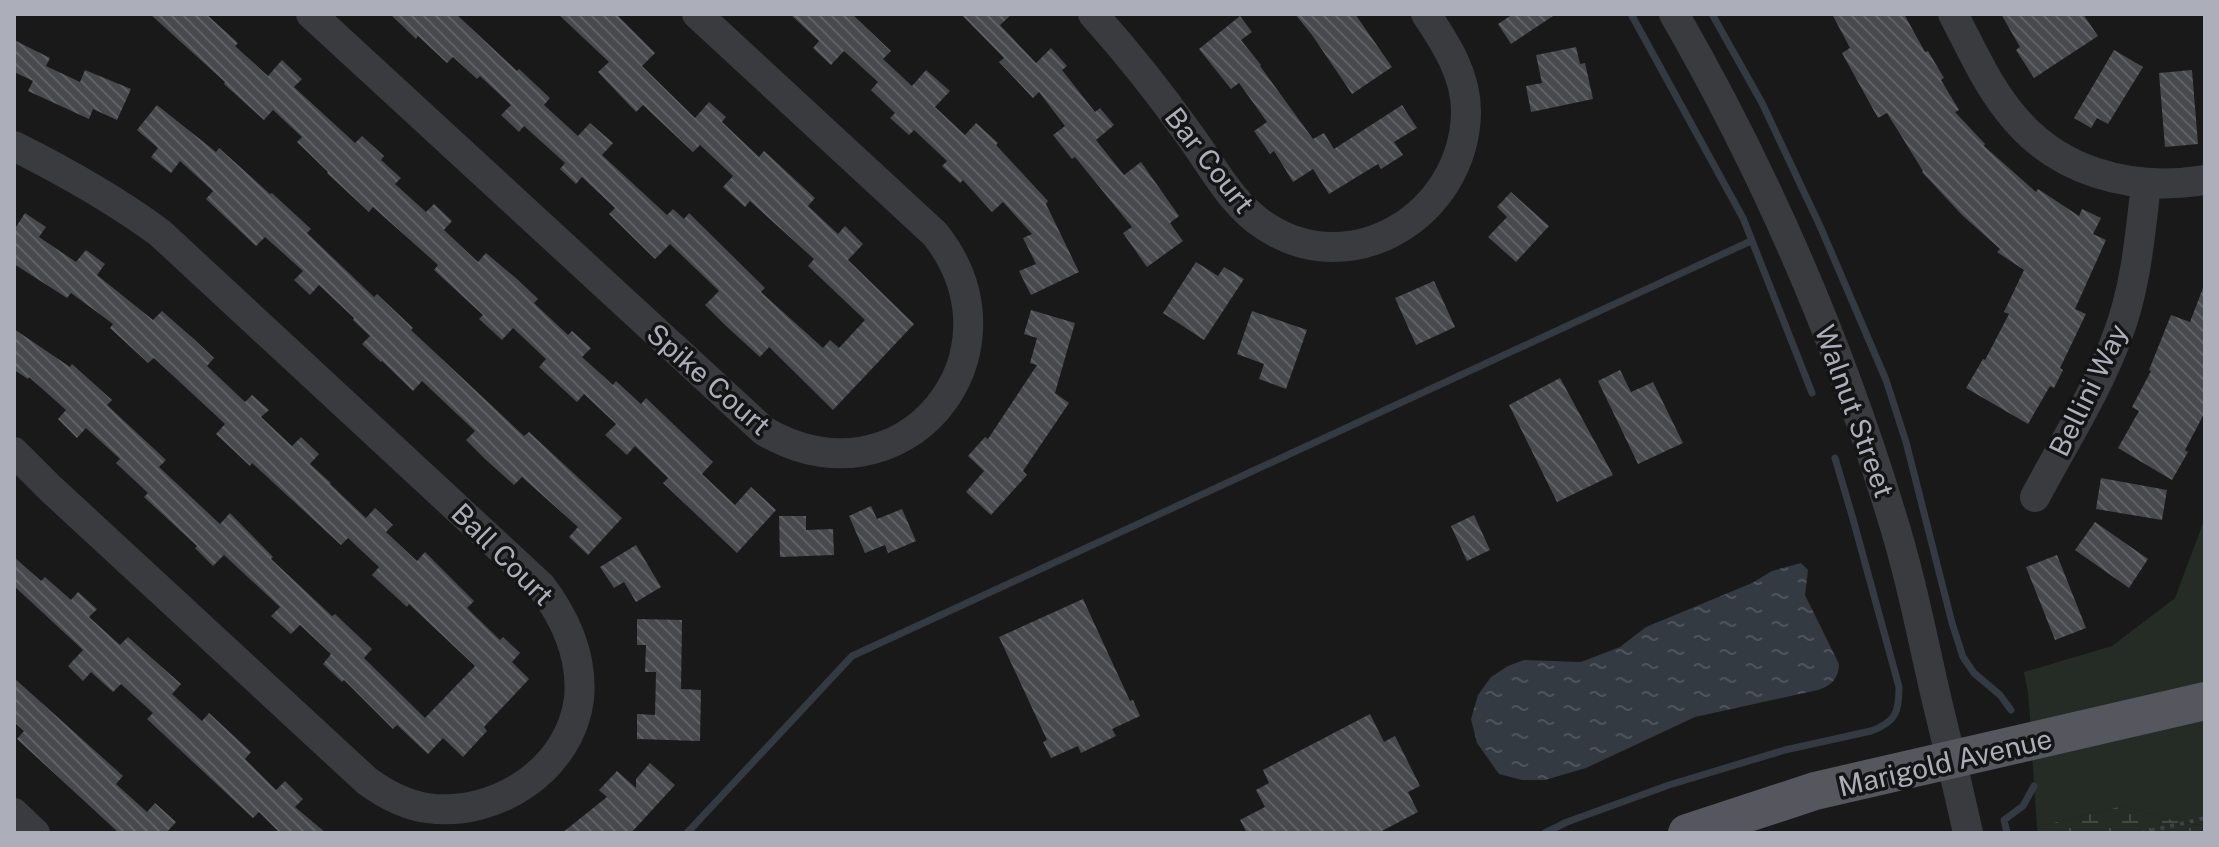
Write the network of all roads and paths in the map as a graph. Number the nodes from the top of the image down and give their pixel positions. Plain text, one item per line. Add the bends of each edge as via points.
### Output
1 (311, 14) edge
2 (697, 14) edge
3 (1093, 14) edge
4 (1426, 14) edge
5 (1674, 14) edge
6 (1953, 14) edge
7 (14, 146) edge
8 (2205, 180) edge
9 (2146, 184) junction
10 (14, 452) edge
11 (2035, 497) dead end
12 (2205, 701) edge
13 (1952, 761) junction
14 (14, 813) edge
15 (2205, 818) edge
16 (35, 833) edge
17 (1687, 833) edge
18 (1968, 833) edge
19 (2141, 833) edge

1 - 2 street, Spike Court via 764,431 805,449 839,454 891,443 931,415 963,359 969,326 961,276 935,234
3 - 4 street, Bar Court via 1245,210 1289,239 1328,247 1373,241 1414,220 1444,186 1457,161 1464,137 1463,87 1456,62
5 - 13 street, Walnut Street via 1750,157 1841,366 1892,517
6 - 9 street via 1993,88 2027,131 2100,175
7 - 10 street, Ball Court via 86,183 160,233 541,586 558,608 577,660 578,701 566,736 532,780 483,805 425,808 384,793
8 - 9 street
9 - 11 street, Bellini Way via 2133,281 2118,336
12 - 13 main road, Marigold Avenue
13 - 17 main road, Marigold Avenue via 1815,791
13 - 18 street, Walnut Street
14 - 16 street
15 - 19 path

